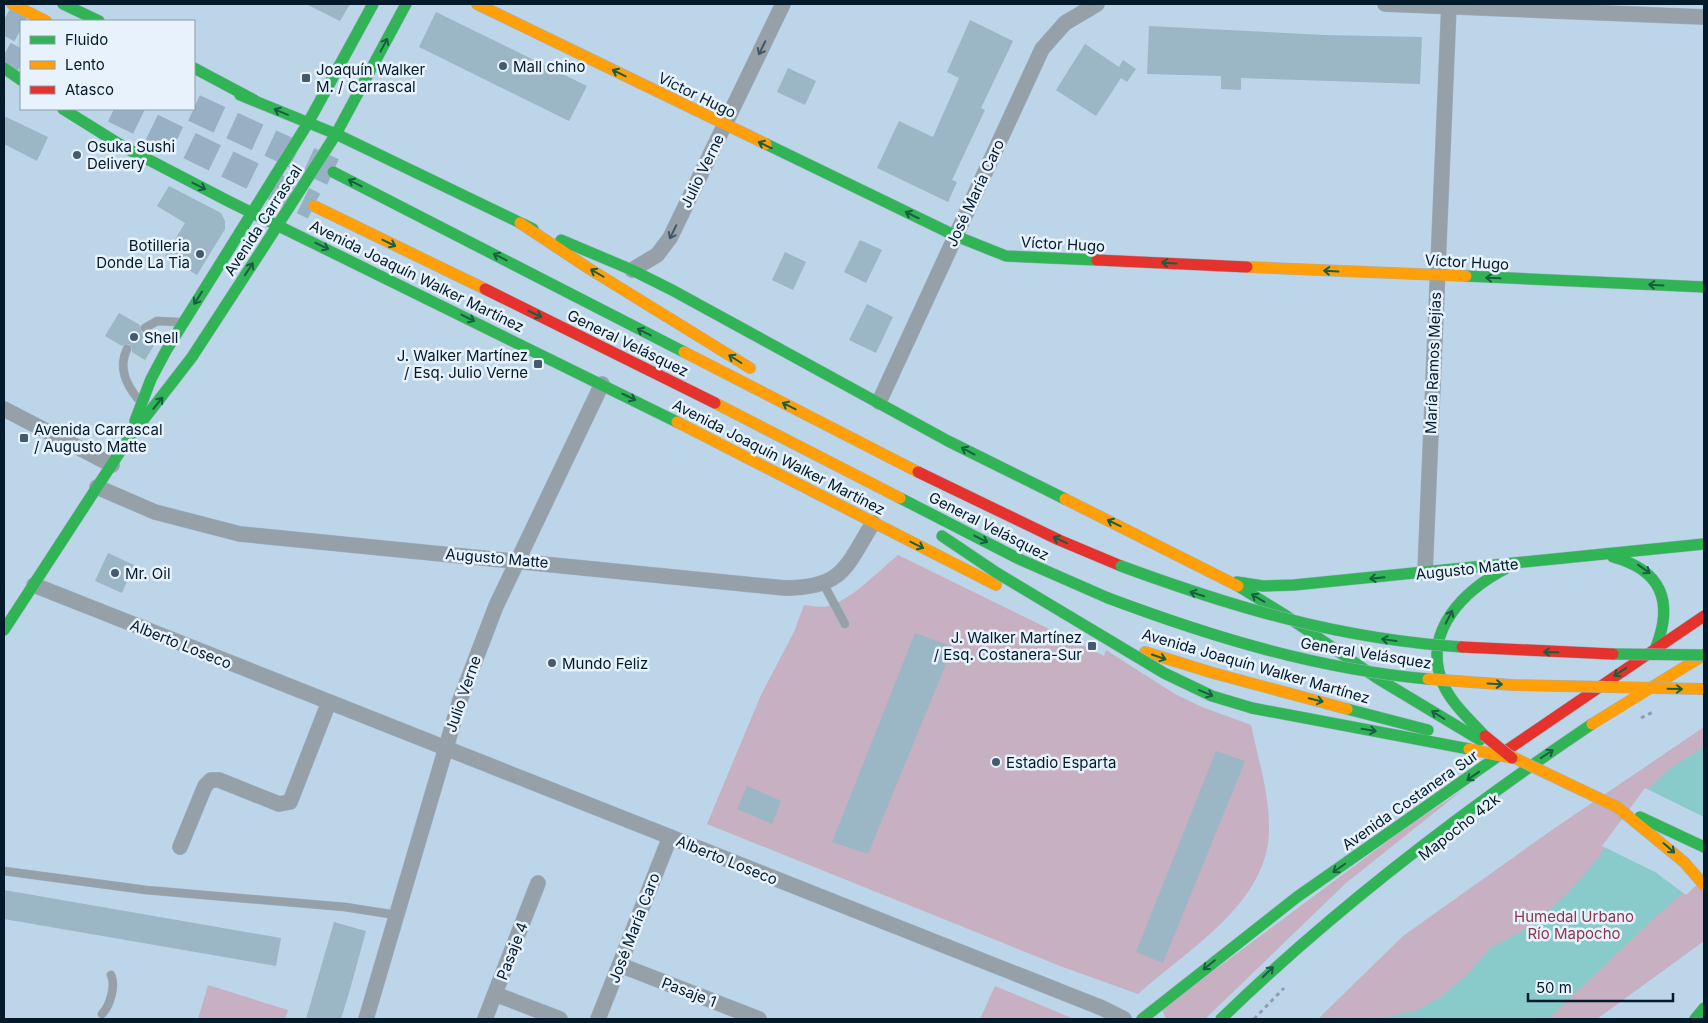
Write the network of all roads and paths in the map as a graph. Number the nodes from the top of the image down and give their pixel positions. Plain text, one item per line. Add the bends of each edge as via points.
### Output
1 (12, 4) edge
2 (63, 4) edge
3 (373, 4) edge
4 (406, 4) edge
5 (477, 4) edge
6 (783, 4) edge
7 (1097, 4) edge
8 (1385, 4) edge
9 (1449, 5) edge
10 (1704, 17) edge
11 (44, 20) edge
12 (97, 20) edge
13 (4, 68) edge
14 (195, 69) edge
15 (195, 78) edge
16 (20, 79) edge
17 (254, 100) junction
18 (50, 110) edge
19 (65, 110) edge
20 (308, 123) junction
21 (724, 125) junction
22 (336, 134) junction
23 (124, 147) junction
24 (333, 172) tunnel mouth
25 (314, 206) tunnel mouth
26 (253, 212) junction
27 (520, 223) junction
28 (278, 224) junction
29 (956, 236) junction
30 (632, 270) junction
31 (1436, 275) junction
32 (1704, 287) edge
33 (183, 322) junction
34 (145, 328) dead end
35 (127, 349) dead end
36 (762, 375) dead end
37 (602, 384) junction
38 (787, 391) dead end
39 (879, 402) junction
40 (141, 404) junction
41 (4, 409) edge
42 (127, 441) junction
43 (829, 460) junction
44 (112, 464) junction
45 (910, 468) junction
46 (97, 488) junction
47 (874, 523) junction
48 (1704, 544) edge
49 (1598, 555) junction
50 (518, 560) junction
51 (1524, 563) junction
52 (1426, 573) junction
53 (1229, 581) junction
54 (823, 583) junction
55 (34, 585) junction
56 (1704, 616) edge
57 (845, 624) dead end
58 (4, 630) edge
59 (1656, 647) junction
60 (1704, 655) edge
61 (1704, 689) edge
62 (329, 702) junction
63 (1655, 712) dead end
64 (1638, 720) dead end
65 (1477, 743) junction
66 (444, 748) junction
67 (1512, 758) junction
68 (1617, 806) junction
69 (670, 837) junction
70 (180, 847) dead end
71 (1704, 847) edge
72 (4, 871) edge
73 (538, 883) dead end
74 (1704, 885) edge
75 (396, 915) junction
76 (620, 965) junction
77 (111, 974) dead end
78 (1288, 985) dead end
79 (495, 994) junction
80 (1704, 1008) edge
81 (102, 1014) dead end
82 (366, 1019) edge
83 (485, 1019) edge
84 (560, 1019) edge
85 (598, 1019) edge
86 (759, 1019) edge
87 (1124, 1019) edge
88 (1142, 1019) edge
89 (1221, 1019) edge
90 (1254, 1019) edge
91 (1695, 1019) edge

1 - 11 main road
2 - 12 main road
3 - 20 main road, Avenida Carrascal
22 -> 4 main road, Avenida Carrascal
21 -> 5 main road, Víctor Hugo
6 -> 21 street, Julio Verne
7 - 29 street, José María Caro via 1065,23 1042,49
8 - 9 street
9 - 10 street
9 - 31 street, María Ramos Mejías
13 - 16 main road
14 - 17 main road
15 - 17 main road, Avenida Joaquín Walker Martínez
20 -> 17 main road, Avenida Joaquín Walker Martínez
18 - 23 main road
19 - 23 main road, Avenida Joaquín Walker Martínez
20 - 22 main road, Avenida Joaquín Walker Martínez
20 - 26 main road, Avenida Carrascal
29 -> 21 main road, Víctor Hugo
21 -> 30 street, Julio Verne via 664,247 650,261
22 - 27 main road, Avenida Joaquín Walker Martínez
22 - 28 main road, Avenida Carrascal
23 -> 26 main road, Avenida Joaquín Walker Martínez
45 -> 24 main road, General Velásquez
25 -> 43 main road, General Velásquez
26 - 28 main road, Avenida Joaquín Walker Martínez
26 -> 33 main road, Avenida Carrascal
27 - 30 main road, Avenida Joaquín Walker Martínez
36 -> 27 main road
28 -> 37 main road, Avenida Joaquín Walker Martínez
42 -> 28 main road, Avenida Carrascal via 192,357
31 -> 29 main road, Víctor Hugo via 1015,256 991,252
29 - 39 street, José María Caro
30 - 39 main road, Avenida Joaquín Walker Martínez
32 -> 31 main road, Víctor Hugo
31 - 52 street, María Ramos Mejías
33 - 34 lane via 157,321
33 - 40 main road, Avenida Carrascal via 155,371
35 - 40 lane via 123,358 126,383
37 -> 47 main road, Avenida Joaquín Walker Martínez
37 - 50 street, Julio Verne
38 - 45 main road
53 -> 39 main road, Avenida Joaquín Walker Martínez via 1002,469
40 - 42 main road, Avenida Carrascal
41 - 44 street
42 - 44 main road, Avenida Carrascal
43 -> 61 main road, General Velásquez, bridge via 1019,558 1108,598 1155,617 1233,641 1365,671 1485,683
43 -> 65 main road, bridge via 997,573 1164,673 1212,696 1252,708
44 - 46 main road, Avenida Carrascal
60 -> 45 main road, General Velásquez, bridge via 1474,649 1385,639 1300,624 1253,612 1121,566 1059,540
46 - 50 street, Augusto Matte via 155,512 240,534
46 - 55 main road, Avenida Carrascal
47 - 54 street, Augusto Matte via 848,565 836,578
47 -> 65 main road, Avenida Joaquín Walker Martínez via 1046,611 1135,649
48 - 49 main road, Augusto Matte
49 - 51 main road, Augusto Matte
49 -> 59 main road via 1635,563 1656,581 1666,618
50 - 54 street, Augusto Matte via 785,588
50 - 66 street, Julio Verne via 477,654
51 - 52 main road, Augusto Matte
65 -> 51 main road via 1440,676 1437,662 1441,635 1454,608 1473,588 1504,569
52 -> 53 main road, Augusto Matte via 1294,585 1263,586
65 -> 53 main road, Avenida Joaquín Walker Martínez
54 - 57 lane
55 - 58 main road, Avenida Carrascal
55 - 62 street, Alberto Loseco
56 - 59 main road, Avenida Costanera Sur
59 -> 88 main road, Avenida Costanera Sur via 1297,897
89 -> 60 main road via 1322,923 1474,804 1618,706
62 - 66 street, Alberto Loseco
62 - 70 street via 290,802 283,805 211,780 205,786
63 - 64 path
65 - 67 main road, bridge
65 - 67 main road, bridge
66 - 69 street, Alberto Loseco
66 - 75 street, Julio Verne
67 - 68 main road, bridge
68 - 71 main road
68 -> 74 main road via 1668,848
69 - 76 street, José María Caro
69 - 87 street, Alberto Loseco
72 - 75 lane via 146,890 345,907
73 - 79 street, Pasaje 4
75 - 82 street, Julio Verne
76 - 85 street, José María Caro
76 - 86 street, Pasaje 1
77 - 81 lane via 114,980 107,1009
78 - 90 path
79 - 83 street, Pasaje 4
79 - 84 street
80 - 91 main road

